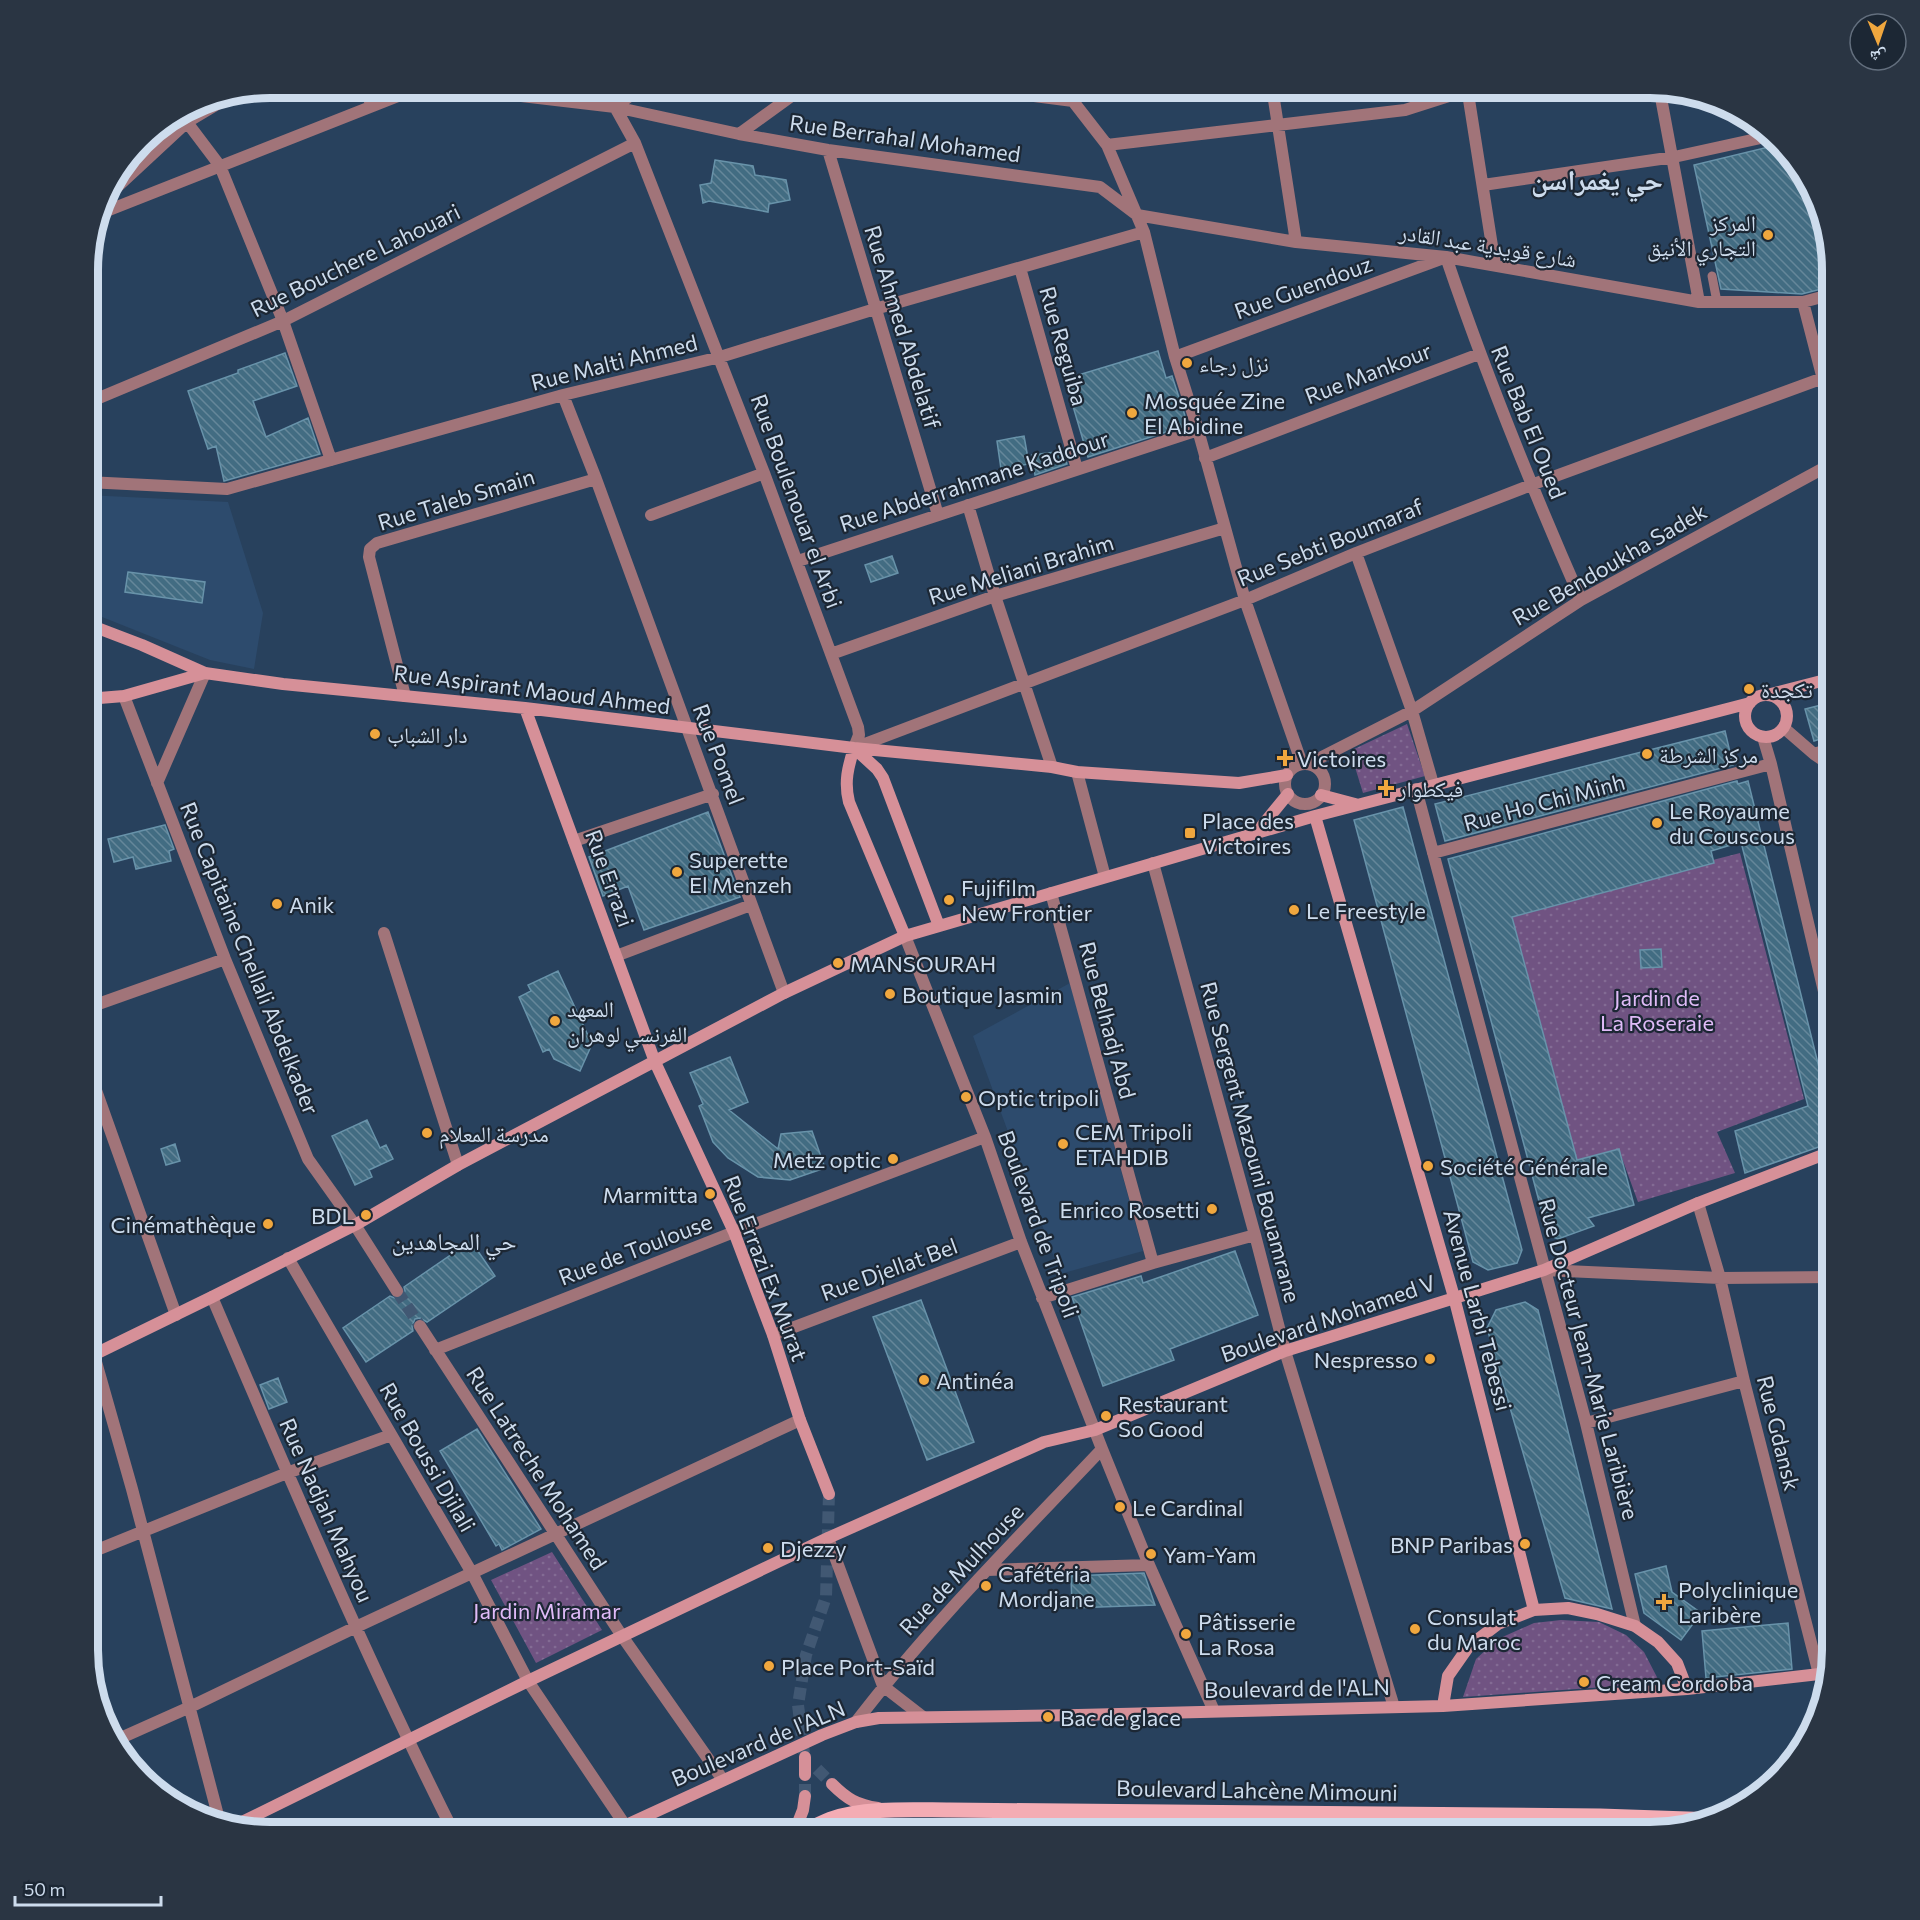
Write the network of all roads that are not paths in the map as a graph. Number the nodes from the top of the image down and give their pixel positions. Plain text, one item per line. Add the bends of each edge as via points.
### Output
1 (369, 98) edge
2 (393, 98) edge
3 (557, 98) edge
4 (612, 98) edge
5 (627, 98) edge
6 (789, 98) edge
7 (1049, 98) edge
8 (1070, 98) edge
9 (1274, 98) edge
10 (1441, 98) edge
11 (1471, 98) edge
12 (1661, 98) edge
13 (1072, 101) junction
14 (372, 106) junction
15 (615, 107) junction
16 (186, 120) edge
17 (1278, 124) junction
18 (177, 125) edge
19 (739, 134) junction
20 (1761, 138) edge
21 (635, 142) junction
22 (1107, 145) junction
23 (828, 150) junction
24 (1674, 158) junction
25 (220, 166) junction
26 (124, 178) edge
27 (1483, 185) junction
28 (109, 210) edge
29 (1137, 215) junction
30 (1144, 232) junction
31 (1296, 243) junction
32 (1446, 257) junction
33 (1495, 265) junction
34 (1020, 268) junction
35 (1712, 276) dead end
36 (1822, 297) edge
37 (1699, 302) junction
38 (1717, 302) junction
39 (1803, 302) junction
40 (876, 309) junction
41 (283, 321) junction
42 (1479, 354) junction
43 (720, 357) junction
44 (1175, 357) junction
45 (1822, 374) edge
46 (1822, 378) edge
47 (563, 395) junction
48 (98, 398) edge
49 (1198, 430) junction
50 (1205, 458) junction
51 (331, 460) junction
52 (1077, 469) junction
53 (1822, 469) edge
54 (764, 473) junction
55 (596, 479) junction
56 (98, 483) edge
57 (1531, 485) junction
58 (968, 505) junction
59 (651, 515) dead end
60 (938, 515) junction
61 (1225, 528) junction
62 (1356, 553) junction
63 (798, 561) junction
64 (995, 596) junction
65 (1245, 600) junction
66 (1581, 600) junction
67 (98, 629) edge
68 (831, 654) junction
69 (205, 673) junction
70 (1822, 681) edge
71 (1025, 682) junction
72 (1767, 695) junction
73 (124, 696) junction
74 (405, 696) junction
75 (98, 698) edge
76 (1750, 703) junction
77 (525, 708) junction
78 (1412, 711) junction
79 (686, 728) junction
80 (1784, 728) junction
81 (1763, 737) junction
82 (854, 748) junction
83 (1822, 751) edge
84 (1814, 753) junction
85 (1822, 758) edge
86 (1305, 764) junction
87 (1771, 764) junction
88 (1052, 768) junction
89 (1077, 772) junction
90 (1287, 776) junction
91 (157, 783) junction
92 (1433, 784) junction
93 (1416, 789) junction
94 (713, 794) junction
95 (1288, 794) junction
96 (1321, 795) junction
97 (1357, 804) junction
98 (1315, 816) junction
99 (1257, 832) junction
100 (574, 840) junction
101 (1433, 853) junction
102 (1153, 863) junction
103 (1106, 877) junction
104 (1051, 893) junction
105 (751, 904) junction
106 (939, 926) junction
107 (384, 933) dead end
108 (904, 936) junction
109 (616, 956) junction
110 (225, 960) junction
111 (1822, 983) edge
112 (784, 993) junction
113 (98, 1004) edge
114 (655, 1062) junction
115 (98, 1096) edge
116 (986, 1137) junction
117 (1822, 1155) edge
118 (459, 1165) junction
119 (1698, 1203) junction
120 (355, 1225) junction
121 (734, 1232) junction
122 (1256, 1234) junction
123 (1021, 1242) junction
124 (288, 1258) junction
125 (1153, 1263) junction
126 (1544, 1270) junction
127 (1822, 1276) edge
128 (1720, 1278) junction
129 (398, 1291) tunnel mouth
130 (1454, 1297) junction
131 (212, 1298) junction
132 (1042, 1298) junction
133 (176, 1315) junction
134 (420, 1326) tunnel mouth
135 (773, 1335) junction
136 (435, 1350) junction
137 (1285, 1351) junction
138 (98, 1353) edge
139 (98, 1380) edge
140 (1744, 1381) junction
141 (800, 1420) junction
142 (1586, 1423) junction
143 (1095, 1430) junction
144 (391, 1435) junction
145 (1102, 1449) junction
146 (287, 1473) junction
147 (829, 1494) tunnel mouth
148 (143, 1532) junction
149 (556, 1534) junction
150 (828, 1538) junction
151 (98, 1550) edge
152 (1149, 1565) junction
153 (987, 1570) junction
154 (472, 1573) junction
155 (1534, 1610) junction
156 (1635, 1626) junction
157 (356, 1627) junction
158 (622, 1636) junction
159 (1821, 1664) edge
160 (1821, 1674) edge
161 (528, 1681) junction
162 (883, 1686) junction
163 (1687, 1689) junction
164 (1443, 1706) junction
165 (190, 1707) junction
166 (1394, 1707) junction
167 (1214, 1711) junction
168 (923, 1717) junction
169 (856, 1722) junction
170 (122, 1737) edge
171 (407, 1740) junction
172 (817, 1769) dead end
173 (805, 1775) tunnel mouth
174 (723, 1780) junction
175 (832, 1784) tunnel mouth
176 (805, 1796) tunnel mouth
177 (897, 1810) junction
178 (218, 1814) edge
179 (1685, 1819) edge
180 (245, 1821) edge
181 (448, 1822) edge
182 (622, 1822) edge
183 (634, 1822) edge
184 (798, 1822) edge
185 (825, 1822) edge

1 - 14 street
2 - 14 street
3 - 15 street, Rue Berrahal Mohamed
4 - 15 street, Rue Boulenouar el Arbi
5 - 15 street
6 - 19 street
7 - 13 street
8 - 13 street
9 - 17 street
10 - 17 street via 1406,110
11 - 27 street
12 - 24 street
13 - 22 street
14 - 25 street
15 - 19 street, Rue Berrahal Mohamed
15 - 21 street, Rue Boulenouar el Arbi
16 - 25 street
17 - 22 street
17 - 31 street
18 - 26 street
19 - 23 street, Rue Berrahal Mohamed
20 - 24 street
21 - 41 street, Rue Bouchere Lahouari
21 - 43 street, Rue Boulenouar el Arbi
22 - 29 street
23 - 29 street, Rue Berrahal Mohamed via 1100,187
23 - 40 street, Rue Ahmed Abdelatif
24 - 27 street
24 - 37 street
25 - 28 street
25 - 41 street
27 - 33 street
29 - 30 street
29 - 31 street, شارع قويدية عبد القادر
30 - 34 street, Rue Malti Ahmed
30 - 44 street
31 - 32 street, شارع قويدية عبد القادر
32 - 33 street, شارع قويدية عبد القادر
32 - 42 street, Rue Bab El Oued
32 - 44 street, Rue Guendouz
33 - 37 street, شارع قويدية عبد القادر
34 - 40 street, Rue Malti Ahmed
34 - 52 street, Rue Reguiba
35 - 38 lane
36 - 39 street, شارع قويدية عبد القادر
37 - 38 street, شارع قويدية عبد القادر
38 - 39 street, شارع قويدية عبد القادر
39 - 45 street
40 - 43 street, Rue Malti Ahmed
40 - 60 street, Rue Ahmed Abdelatif
41 - 48 street, Rue Bouchere Lahouari
41 - 51 street
42 - 50 street, Rue Mankour
42 - 57 street, Rue Bab El Oued
43 - 47 street, Rue Malti Ahmed
43 - 54 street, Rue Boulenouar el Arbi
44 - 49 street
46 - 57 street, Rue Sebti Boumaraf
47 - 51 street, Rue Malti Ahmed
47 - 55 street, Rue Pomel
49 - 50 street
49 - 52 street, Rue Abderrahmane Kaddour
50 - 61 street
51 - 56 street, Rue Malti Ahmed via 227,489
52 - 58 street, Rue Abderrahmane Kaddour
53 - 66 street, Rue Bendoukha Sadek
54 - 59 street
54 - 63 street, Rue Boulenouar el Arbi
55 - 74 street, Rue Taleb Smain via 377,543 370,549
55 - 79 street, Rue Pomel
57 - 62 street, Rue Sebti Boumaraf
57 - 66 street, Rue Bab El Oued
58 - 60 street, Rue Abderrahmane Kaddour
58 - 64 street
60 - 63 street, Rue Abderrahmane Kaddour
61 - 64 street, Rue Meliani Brahim
61 - 65 street
62 - 65 street, Rue Sebti Boumaraf
62 - 78 street
63 - 68 street, Rue Boulenouar el Arbi
64 - 68 street, Rue Meliani Brahim
64 - 71 street
65 - 71 street, Rue Sebti Boumaraf
65 - 86 street
66 - 78 street, Rue Bendoukha Sadek
67 - 69 street
68 - 82 street, Rue Boulenouar el Arbi via 858,727
69 - 73 street
69 - 74 street, Rue Aspirant Maoud Ahmed
69 - 91 street
70 - 72 street
71 - 82 street, Rue Sebti Boumaraf
71 - 88 street
72 - 76 street
72 - 80 street via 1783,704 1787,716
73 - 75 street
73 - 91 street, Rue Capitaine Chellali Abdelkader
74 - 77 street, Rue Aspirant Maoud Ahmed
76 - 81 street via 1746,724
76 - 92 street
77 - 79 street, Rue Aspirant Maoud Ahmed
77 - 100 street, Rue Errazi
78 - 86 street, Rue Bendoukha Sadek
78 - 92 street
79 - 82 street, Rue Aspirant Maoud Ahmed
79 - 94 street, Rue Pomel
80 - 81 street via 1774,736
80 - 84 street
81 - 87 street
82 - 88 street, Rue Aspirant Maoud Ahmed
82 - 106 street via 883,778
82 - 108 street, Boulevard de Tripoli via 847,770 849,802
83 - 84 street
84 - 85 street
86 - 90 street via 1296,766
86 - 96 street via 1320,770 1324,789
87 - 101 street, Rue Ho Chi Minh
87 - 111 street
88 - 89 street, Rue Aspirant Maoud Ahmed
89 - 90 street, Rue Aspirant Maoud Ahmed via 1239,783
89 - 103 street
90 - 95 street
91 - 110 street, Rue Capitaine Chellali Abdelkader
92 - 93 street
93 - 97 street
93 - 101 street, Rue Docteur Jean-Marie Laribière
94 - 100 street
94 - 105 street, Rue Pomel
95 - 96 street via 1305,804
95 - 99 street
96 - 97 street
97 - 98 street
98 - 99 street
98 - 130 street, Avenue Larbi Tebessi
99 - 102 street
100 - 109 street, Rue Errazi
101 - 126 street, Rue Docteur Jean-Marie Laribière
102 - 103 street
102 - 122 street, Rue Sergent Mazouni Bouamrane
103 - 104 street
104 - 106 street
104 - 125 street, Rue Belhadj Abd
105 - 109 street
105 - 112 street, Rue Pomel
106 - 108 street
107 - 118 street
108 - 112 street
108 - 116 street, Boulevard de Tripoli
109 - 114 street, Rue Errazi
110 - 113 street
110 - 120 street, Rue Capitaine Chellali Abdelkader via 308,1159
112 - 114 street
114 - 118 street
114 - 121 street, Rue Errazi Ex Murat
115 - 133 street
116 - 121 street, Rue de Toulouse
116 - 123 street, Boulevard de Tripoli
117 - 119 street, Boulevard Mohamed V
118 - 120 street
119 - 126 street, Boulevard Mohamed V
119 - 128 street, Rue Gdansk
120 - 124 street
120 - 129 street
121 - 135 street, Rue Errazi Ex Murat
121 - 136 street, Rue de Toulouse
122 - 125 street
122 - 137 street, Rue Sergent Mazouni Bouamrane
123 - 132 street, Boulevard de Tripoli
123 - 135 street, Rue Djellat Bel
124 - 131 street
124 - 144 street, Rue Boussi Djilali
125 - 132 street
126 - 128 street
126 - 130 street, Boulevard Mohamed V
126 - 142 street, Rue Docteur Jean-Marie Laribière
127 - 128 street
128 - 140 street, Rue Gdansk
130 - 137 street, Boulevard Mohamed V
130 - 155 street, Avenue Larbi Tebessi
131 - 133 street
131 - 146 street, Rue Nadjah Mahyou
132 - 143 street, Boulevard de Tripoli
133 - 138 street
134 - 136 street, Rue Latreche Mohamed
135 - 141 street, Rue Errazi Ex Murat
136 - 149 street, Rue Latreche Mohamed
137 - 143 street, Boulevard Mohamed V
137 - 166 street, Rue Sergent Mazouni Bouamrane
139 - 148 street
140 - 142 street
140 - 159 street, Rue Gdansk
141 - 147 street, Rue Errazi Ex Murat
141 - 149 street
142 - 156 street, Rue Docteur Jean-Marie Laribière
143 - 145 street, Boulevard de Tripoli
143 - 150 street, Boulevard Mohamed V via 1044,1442
144 - 146 street
144 - 154 street, Rue Boussi Djilali
145 - 152 street, Boulevard de Tripoli
145 - 153 street, Rue de Mulhouse
146 - 148 street
146 - 157 street, Rue Nadjah Mahyou
148 - 151 street
148 - 165 street
149 - 154 street
149 - 158 street, Rue Latreche Mohamed
150 - 158 street, Boulevard Mohamed V
150 - 162 street
152 - 153 street
152 - 167 street, Boulevard de Tripoli
153 - 162 street, Rue de Mulhouse
154 - 157 street
154 - 161 street, Rue Boussi Djilali
155 - 156 street via 1568,1608
155 - 164 street via 1498,1624 1469,1646 1448,1676
156 - 163 street via 1677,1662
157 - 165 street
157 - 171 street, Rue Nadjah Mahyou
158 - 161 street, Boulevard Mohamed V
158 - 174 street, Rue Latreche Mohamed
160 - 163 street, Boulevard de l'ALN
161 - 171 street, Boulevard Mohamed V
161 - 182 street, Rue Boussi Djilali
162 - 168 street
162 - 169 street, Rue de Mulhouse
163 - 164 street, Boulevard de l'ALN
164 - 166 street, Boulevard de l'ALN
165 - 170 street
165 - 178 street
166 - 167 street, Boulevard de l'ALN
167 - 168 street, Boulevard de l'ALN
168 - 169 street, Boulevard de l'ALN
169 - 174 street, Boulevard de l'ALN
171 - 180 street, Boulevard Mohamed V
171 - 181 street, Rue Nadjah Mahyou
172 - 173 street via 805,1757
174 - 183 street, Boulevard de l'ALN
175 - 177 street via 846,1798 866,1806
176 - 184 street
177 - 179 main road, Boulevard Lahcène Mimouni
177 - 185 main road, Boulevard Lahcène Mimouni via 848,1815

